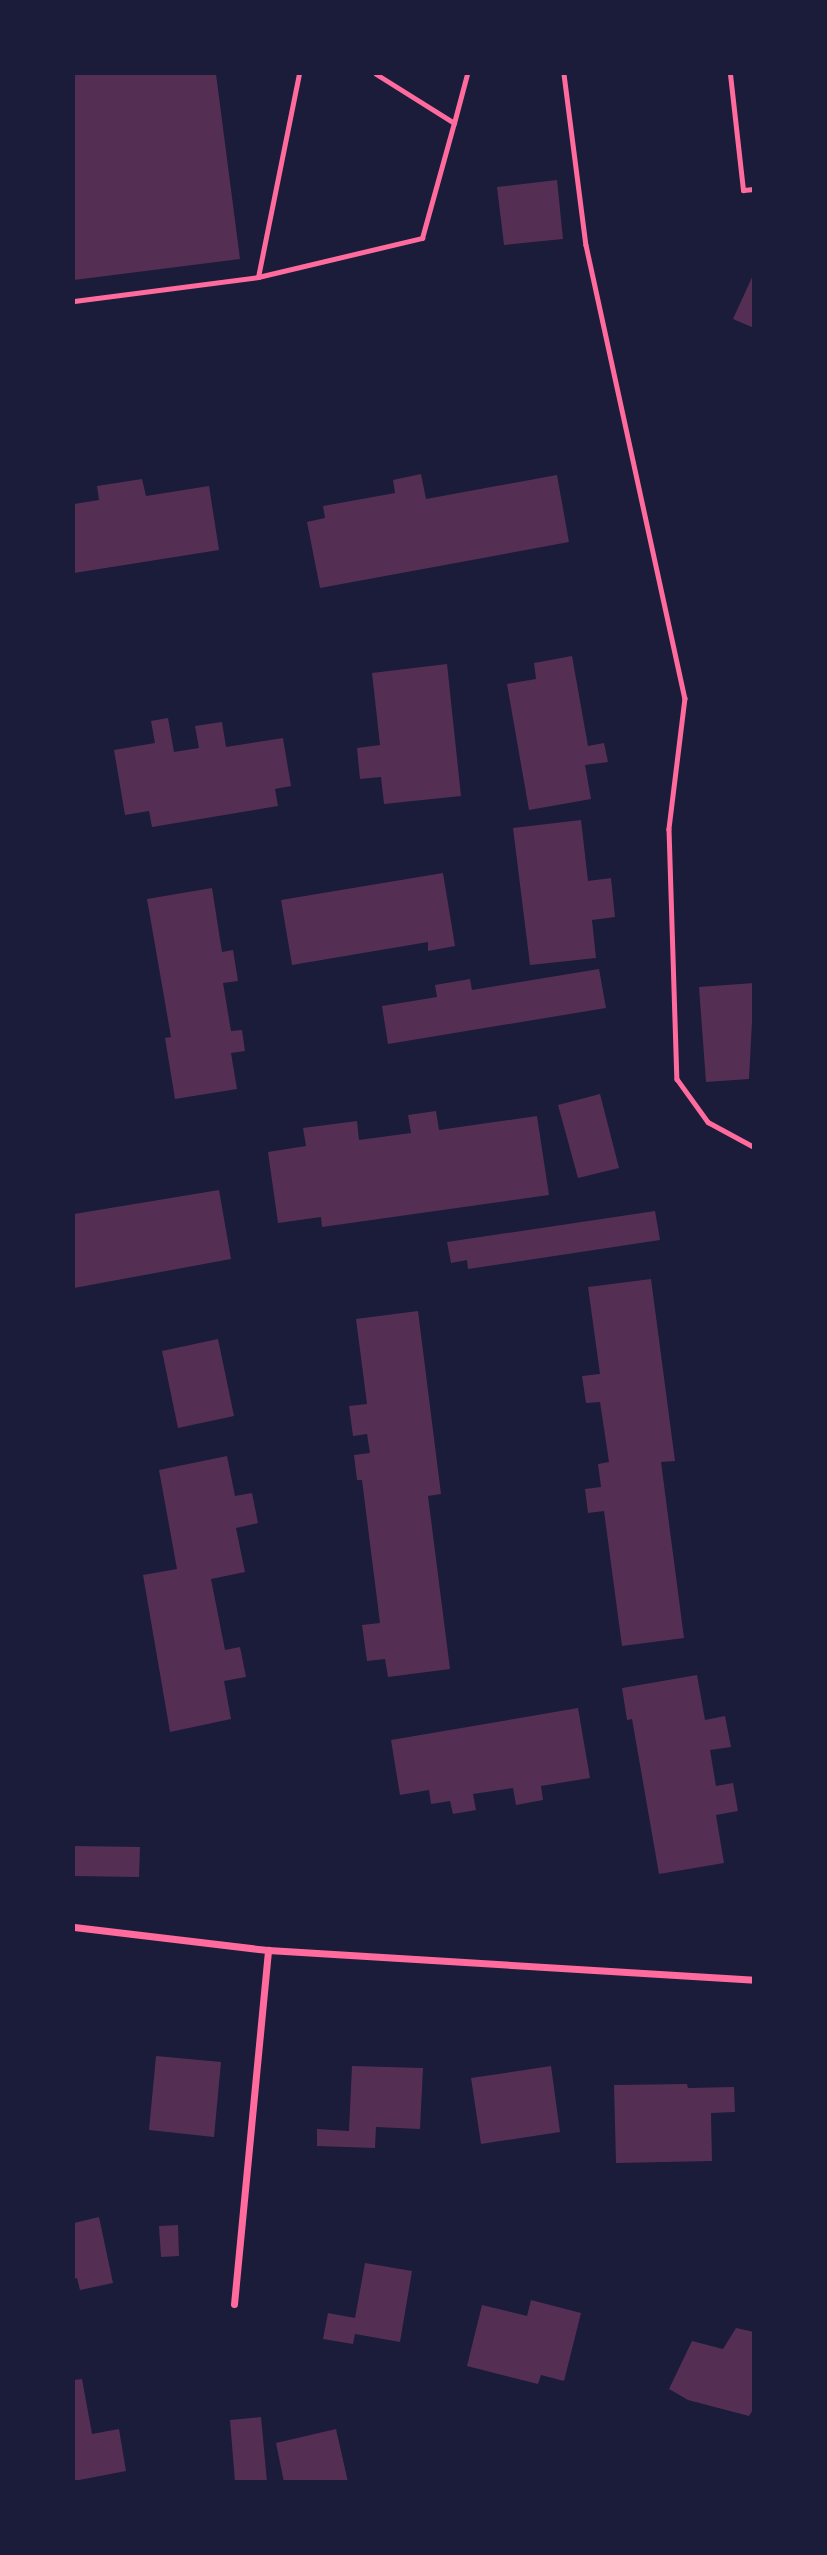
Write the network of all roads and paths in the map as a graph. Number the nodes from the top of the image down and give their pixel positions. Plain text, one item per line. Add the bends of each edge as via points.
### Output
1 (299, 74) edge
2 (376, 74) edge
3 (467, 74) edge
4 (564, 74) edge
5 (730, 74) edge
6 (454, 123) junction
7 (754, 188) edge
8 (258, 277) junction
9 (74, 301) edge
10 (754, 1147) edge
11 (74, 1927) edge
12 (268, 1950) junction
13 (754, 1980) edge
14 (234, 2304) dead end

1 - 8 lane
2 - 6 lane
3 - 6 lane
4 - 10 path via 586,245 685,698 669,829 677,1079 708,1122
5 - 7 lane via 743,190
6 - 8 lane via 422,238
8 - 9 lane
11 - 12 street
12 - 13 street
12 - 14 street

